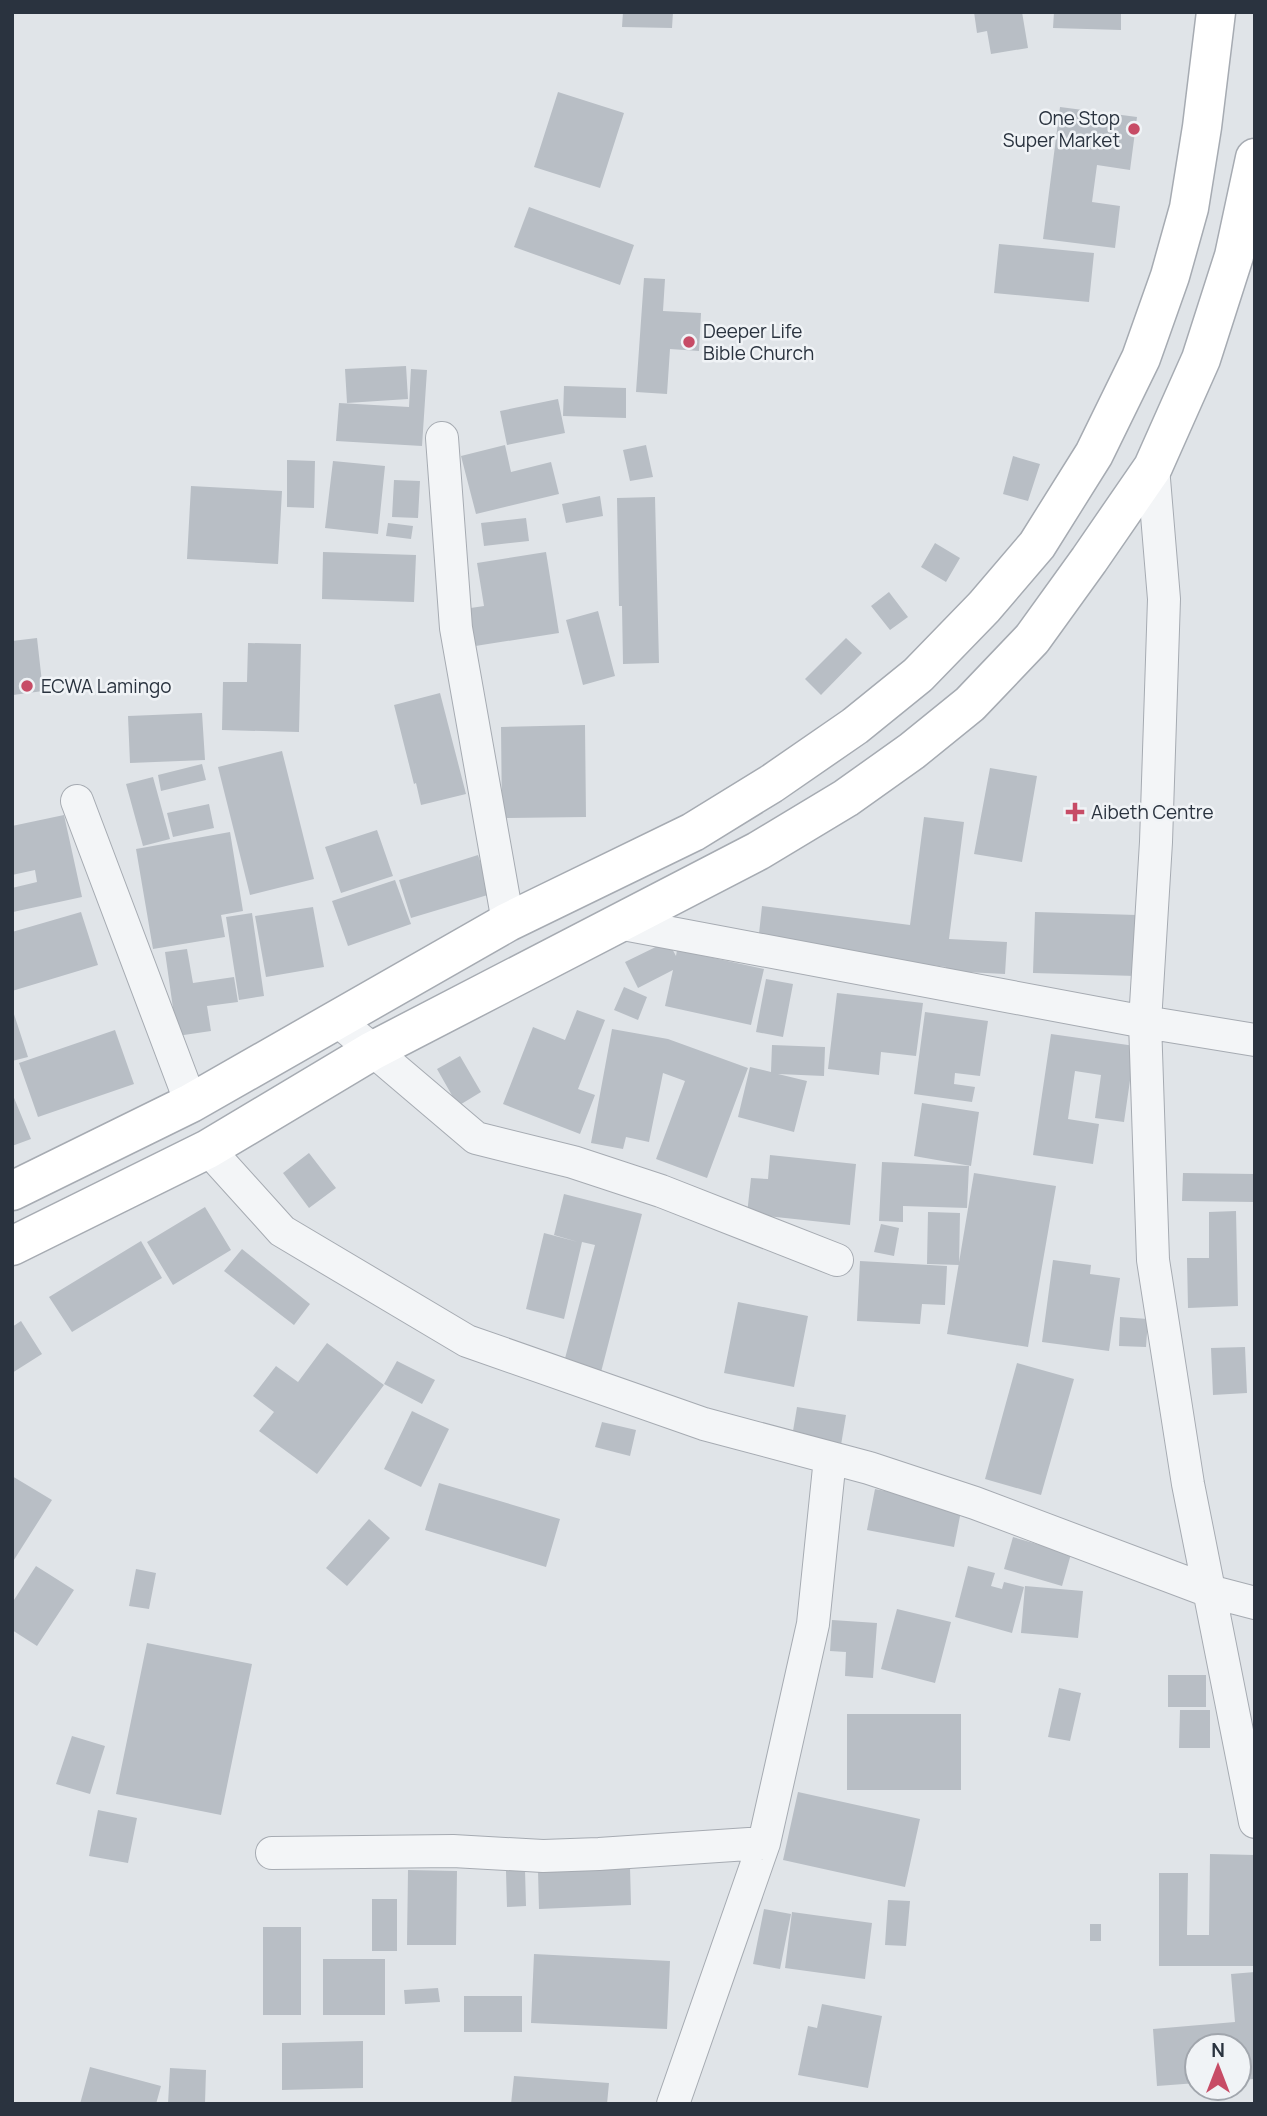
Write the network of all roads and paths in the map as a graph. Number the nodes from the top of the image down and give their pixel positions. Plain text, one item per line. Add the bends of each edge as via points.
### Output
1 (1216, 12) edge
2 (1255, 158) edge
3 (442, 438) dead end
4 (1153, 467) junction
5 (77, 801) dead end
6 (508, 922) junction
7 (618, 923) junction
8 (336, 1019) junction
9 (1145, 1022) junction
10 (1255, 1040) edge
11 (372, 1051) junction
12 (191, 1103) junction
13 (208, 1149) junction
14 (12, 1191) edge
15 (12, 1246) edge
16 (837, 1261) dead end
17 (830, 1458) junction
18 (1209, 1591) junction
19 (1255, 1602) edge
20 (1255, 1822) edge
21 (764, 1843) junction
22 (272, 1853) dead end
23 (673, 2104) edge

1 - 6 main road via 1189,208 1170,276 1135,370 1094,454 1037,545 918,675 855,726 693,832
2 - 4 main road via 1234,256 1201,359
3 - 6 street via 456,628
4 - 7 main road via 1032,639 970,704 846,798 758,851
4 - 9 street via 1164,599
5 - 12 street
6 - 8 main road
7 - 9 street
7 - 11 main road
8 - 11 street
8 - 12 main road
9 - 10 street
9 - 18 street via 1153,1261
11 - 13 main road
11 - 16 street via 476,1139 573,1162 661,1191
12 - 14 main road
13 - 15 main road
13 - 17 street via 282,1231 467,1341 704,1424
17 - 18 street via 975,1503
17 - 21 street via 813,1624
18 - 19 street
18 - 20 street
21 - 22 street via 554,1856 453,1851
21 - 23 street

